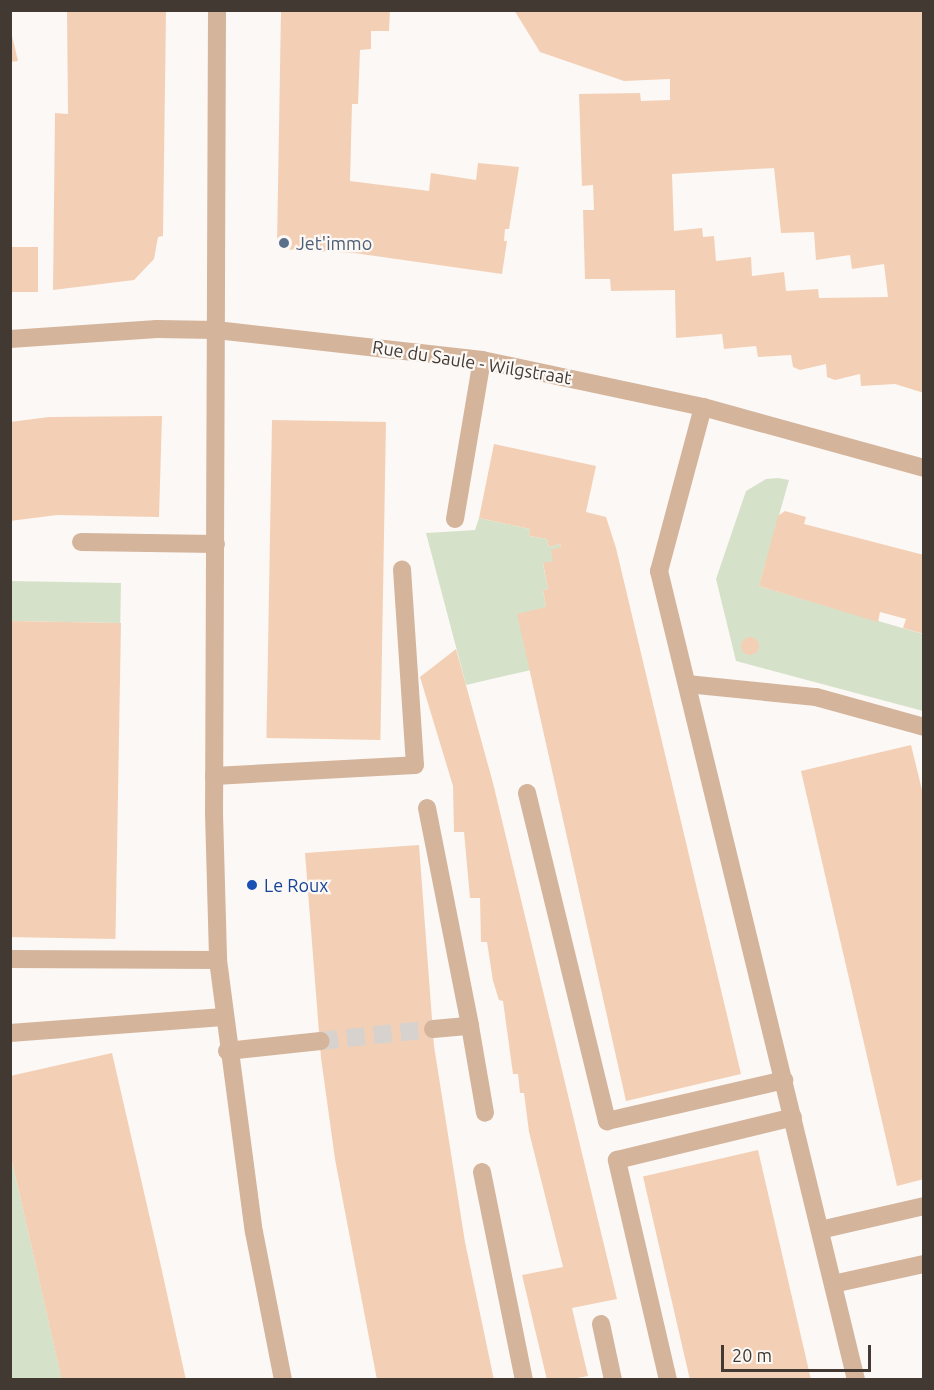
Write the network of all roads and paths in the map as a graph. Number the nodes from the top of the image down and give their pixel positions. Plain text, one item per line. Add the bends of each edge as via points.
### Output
1 (217, 10) edge
2 (216, 330) junction
3 (10, 339) edge
4 (482, 360) junction
5 (703, 407) junction
6 (924, 468) edge
7 (455, 519) dead end
8 (81, 542) dead end
9 (216, 544) junction
10 (402, 569) dead end
11 (687, 684) junction
12 (924, 727) edge
13 (214, 776) junction
14 (527, 793) dead end
15 (427, 808) dead end
16 (10, 959) edge
17 (218, 960) junction
18 (223, 1017) junction
19 (470, 1026) junction
20 (432, 1029) tunnel mouth
21 (10, 1033) edge
22 (320, 1041) tunnel mouth
23 (227, 1051) junction
24 (784, 1080) junction
25 (485, 1113) dead end
26 (793, 1117) junction
27 (482, 1172) dead end
28 (924, 1206) edge
29 (820, 1230) junction
30 (924, 1264) edge
31 (833, 1284) junction
32 (601, 1324) dead end
33 (283, 1380) edge
34 (524, 1380) edge
35 (613, 1380) edge
36 (668, 1380) edge
37 (856, 1380) edge

1 - 2 street
2 - 3 street, Rue du Saule - Wilgstraat via 157,329
2 - 4 street, Rue du Saule - Wilgstraat
2 - 9 street
4 - 5 street, Rue du Saule - Wilgstraat
4 - 7 street
5 - 6 street, Rue du Saule - Wilgstraat
5 - 11 street via 659,566
8 - 9 street
9 - 13 street
10 - 13 street via 415,765
11 - 12 street via 816,697
11 - 24 street
13 - 17 street
14 - 24 street via 607,1121
15 - 19 street
16 - 17 street
17 - 18 street
18 - 21 street
18 - 23 street
19 - 20 street
19 - 25 street
22 - 23 street
23 - 33 street via 254,1232
24 - 26 street
26 - 29 street
26 - 36 street via 617,1160
27 - 34 street
28 - 29 street
29 - 31 street
30 - 31 street
31 - 37 street
32 - 35 street

